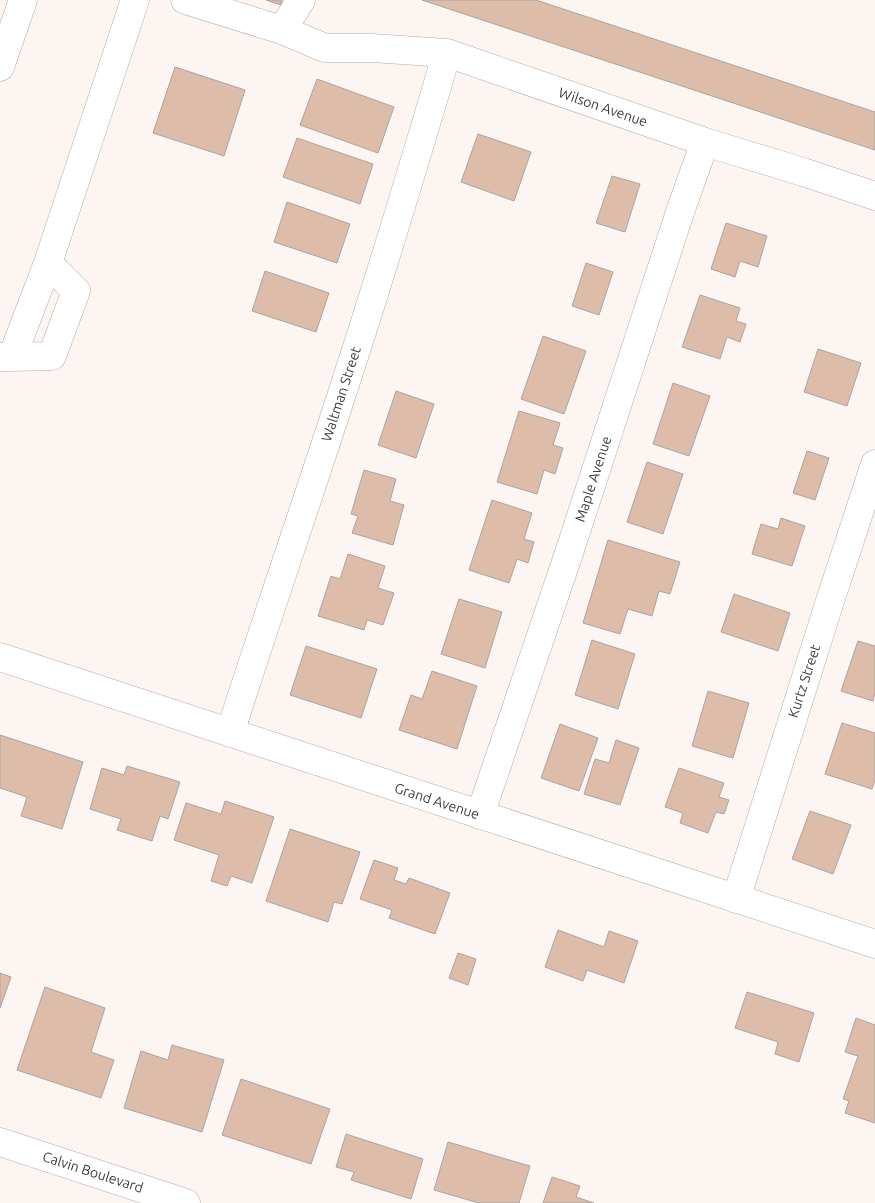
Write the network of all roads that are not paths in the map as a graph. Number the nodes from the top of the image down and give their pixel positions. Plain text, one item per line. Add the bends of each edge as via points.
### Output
1 (23, 0) edge
2 (135, 0) edge
3 (185, 0) edge
4 (301, 0) edge
5 (282, 30) junction
6 (447, 54) junction
7 (0, 67) edge
8 (705, 142) junction
9 (875, 196) edge
10 (48, 263) junction
11 (6, 357) edge
12 (875, 464) edge
13 (0, 657) edge
14 (230, 733) junction
15 (480, 815) junction
16 (736, 899) junction
17 (875, 944) edge
18 (0, 1142) edge
19 (186, 1203) edge

1 - 7 street
2 - 10 street
3 - 5 street
4 - 5 street
5 - 6 street, Wilson Avenue via 325,48
6 - 8 street, Wilson Avenue
6 - 14 street, Waltman Street via 351,367
8 - 9 street, Wilson Avenue
8 - 15 street, Maple Avenue
10 - 11 street
10 - 11 street via 76,291 52,356
12 - 16 street, Kurtz Street
13 - 14 street, Grand Avenue
14 - 15 street, Grand Avenue
15 - 16 street, Grand Avenue
16 - 17 street, Grand Avenue
18 - 19 street, Calvin Boulevard

